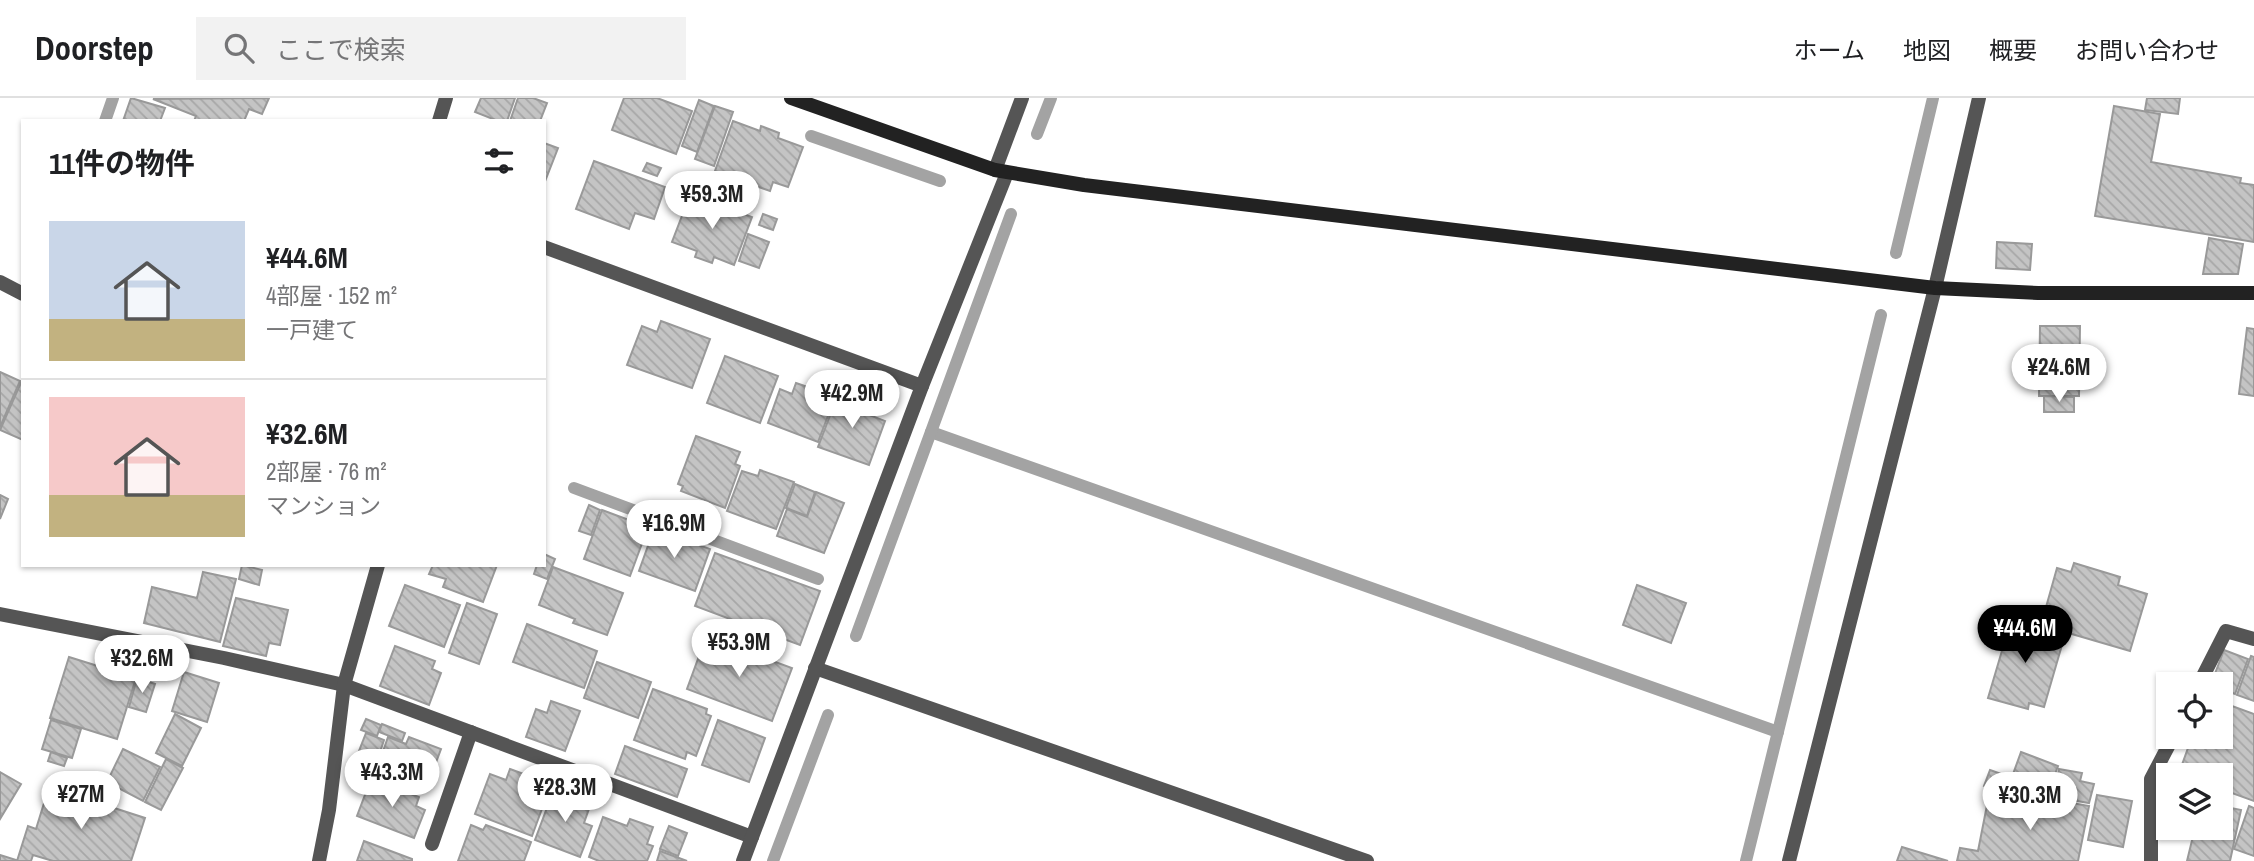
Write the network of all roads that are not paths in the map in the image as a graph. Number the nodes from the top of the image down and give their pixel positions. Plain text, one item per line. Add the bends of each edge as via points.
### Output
1 (446, 98) edge
2 (791, 98) edge
3 (1022, 98) edge
4 (1979, 98) edge
5 (440, 119) edge
6 (1001, 172) junction
7 (546, 248) edge
8 (0, 282) edge
9 (1935, 288) junction
10 (21, 293) edge
11 (2254, 293) edge
12 (922, 386) junction
13 (377, 567) edge
14 (0, 614) edge
15 (2254, 639) edge
16 (815, 668) junction
17 (2205, 672) edge
18 (344, 685) junction
19 (471, 732) junction
20 (2167, 749) edge
21 (752, 837) junction
22 (432, 844) dead end
23 (319, 861) edge
24 (743, 861) edge
25 (1367, 861) edge
26 (1788, 861) edge
27 (2151, 861) edge

1 - 5 street
2 - 6 street
3 - 6 street
4 - 9 street
6 - 9 street
6 - 12 street
7 - 12 street
8 - 10 street
9 - 11 street
9 - 26 street
12 - 16 street
13 - 18 street
14 - 18 street
15 - 17 street via 2226,631
16 - 21 street
16 - 25 street
18 - 19 street
18 - 23 street
19 - 21 street
19 - 22 street
20 - 27 street via 2151,779
21 - 24 street

